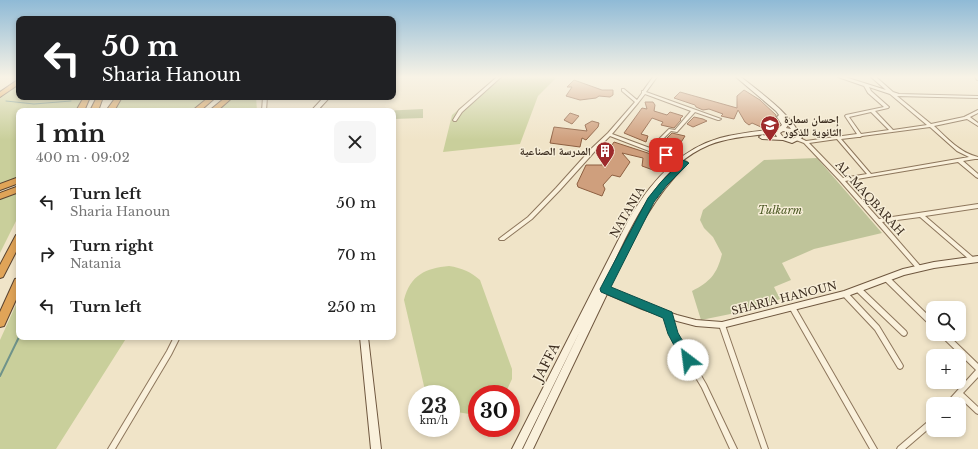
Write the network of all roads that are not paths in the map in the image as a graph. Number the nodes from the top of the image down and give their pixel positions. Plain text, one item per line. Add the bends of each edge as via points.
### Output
1 (475, 98) edge
2 (632, 98) edge
3 (639, 98) edge
4 (660, 98) edge
5 (757, 98) edge
6 (763, 98) edge
7 (876, 98) edge
8 (897, 98) edge
9 (209, 100) edge
10 (226, 100) edge
11 (324, 100) edge
12 (637, 102) junction
13 (200, 108) edge
14 (217, 108) edge
15 (317, 108) edge
16 (694, 110) junction
17 (872, 111) junction
18 (978, 111) edge
19 (967, 117) junction
20 (720, 119) dead end
21 (455, 120) dead end
22 (978, 125) edge
23 (930, 126) junction
24 (780, 130) junction
25 (892, 131) junction
26 (796, 132) junction
27 (609, 134) junction
28 (860, 136) junction
29 (838, 138) junction
30 (782, 139) junction
31 (798, 139) junction
32 (806, 142) junction
33 (651, 149) junction
34 (976, 158) edge
35 (959, 160) junction
36 (683, 162) junction
37 (870, 175) junction
38 (978, 176) edge
39 (842, 180) junction
40 (16, 185) edge
41 (16, 186) edge
42 (0, 187) edge
43 (0, 196) edge
44 (978, 206) edge
45 (921, 214) junction
46 (878, 221) junction
47 (502, 239) dead end
48 (16, 242) edge
49 (976, 260) edge
50 (919, 268) junction
51 (0, 274) edge
52 (887, 279) junction
53 (16, 288) edge
54 (601, 288) junction
55 (858, 289) junction
56 (845, 294) junction
57 (792, 307) junction
58 (668, 315) junction
59 (926, 317) edge
60 (0, 323) edge
61 (722, 325) junction
62 (904, 333) dead end
63 (175, 340) edge
64 (364, 340) edge
65 (950, 341) edge
66 (900, 366) dead end
67 (978, 368) edge
68 (978, 372) edge
69 (959, 393) junction
70 (955, 397) edge
71 (978, 411) edge
72 (926, 427) edge
73 (111, 449) edge
74 (376, 449) edge
75 (517, 449) edge
76 (528, 449) edge
77 (734, 449) edge
78 (765, 449) edge
79 (874, 449) edge
80 (900, 449) edge

1 - 21 street via 460,111
2 - 12 street
3 - 12 street
4 - 16 street
5 - 24 street via 784,123
6 - 26 street via 778,110
7 - 17 street via 887,108
8 - 23 street
9 - 13 highway
10 - 14 highway
11 - 15 street
12 - 27 street
16 - 20 street
16 - 33 street via 676,131 670,130
17 - 25 street
17 - 28 street via 847,116
18 - 19 street
19 - 22 street
19 - 23 street
23 - 25 street
23 - 34 street via 961,152
24 - 26 street, NATANIA
24 - 30 street via 778,136
24 - 36 street, NATANIA via 718,141 695,150
25 - 28 street
26 - 31 street
27 - 33 street
27 - 47 street via 530,218
28 - 29 street
29 - 32 street
29 - 37 street
30 - 31 street, NATANIA
30 - 36 street, NATANIA via 760,137 723,142 704,149
31 - 32 street
32 - 39 street, AL-MAQBARAH
33 - 36 street
34 - 35 street
35 - 37 street
35 - 38 street
36 - 54 street, NATANIA via 651,200
37 - 39 street
39 - 46 street, AL-MAQBARAH
40 - 42 highway
41 - 43 highway
44 - 45 street
45 - 46 street
45 - 49 street
46 - 50 street, AL-MAQBARAH
48 - 51 highway
49 - 50 street, SHARIA HANOUN
50 - 52 street, SHARIA HANOUN
52 - 55 street, SHARIA HANOUN
52 - 59 street
53 - 60 highway
54 - 58 street, SHARIA HANOUN
54 - 75 street, JAFFA
54 - 76 street, JAFFA
55 - 56 street, SHARIA HANOUN
55 - 62 street
56 - 57 street, SHARIA HANOUN
56 - 66 street via 877,328
57 - 61 street, SHARIA HANOUN
57 - 79 street
58 - 61 street, SHARIA HANOUN via 696,323
58 - 77 street via 673,334 704,386
61 - 78 street
63 - 73 street
64 - 74 street
65 - 67 street
68 - 69 street
69 - 70 street
69 - 71 street
72 - 80 street

